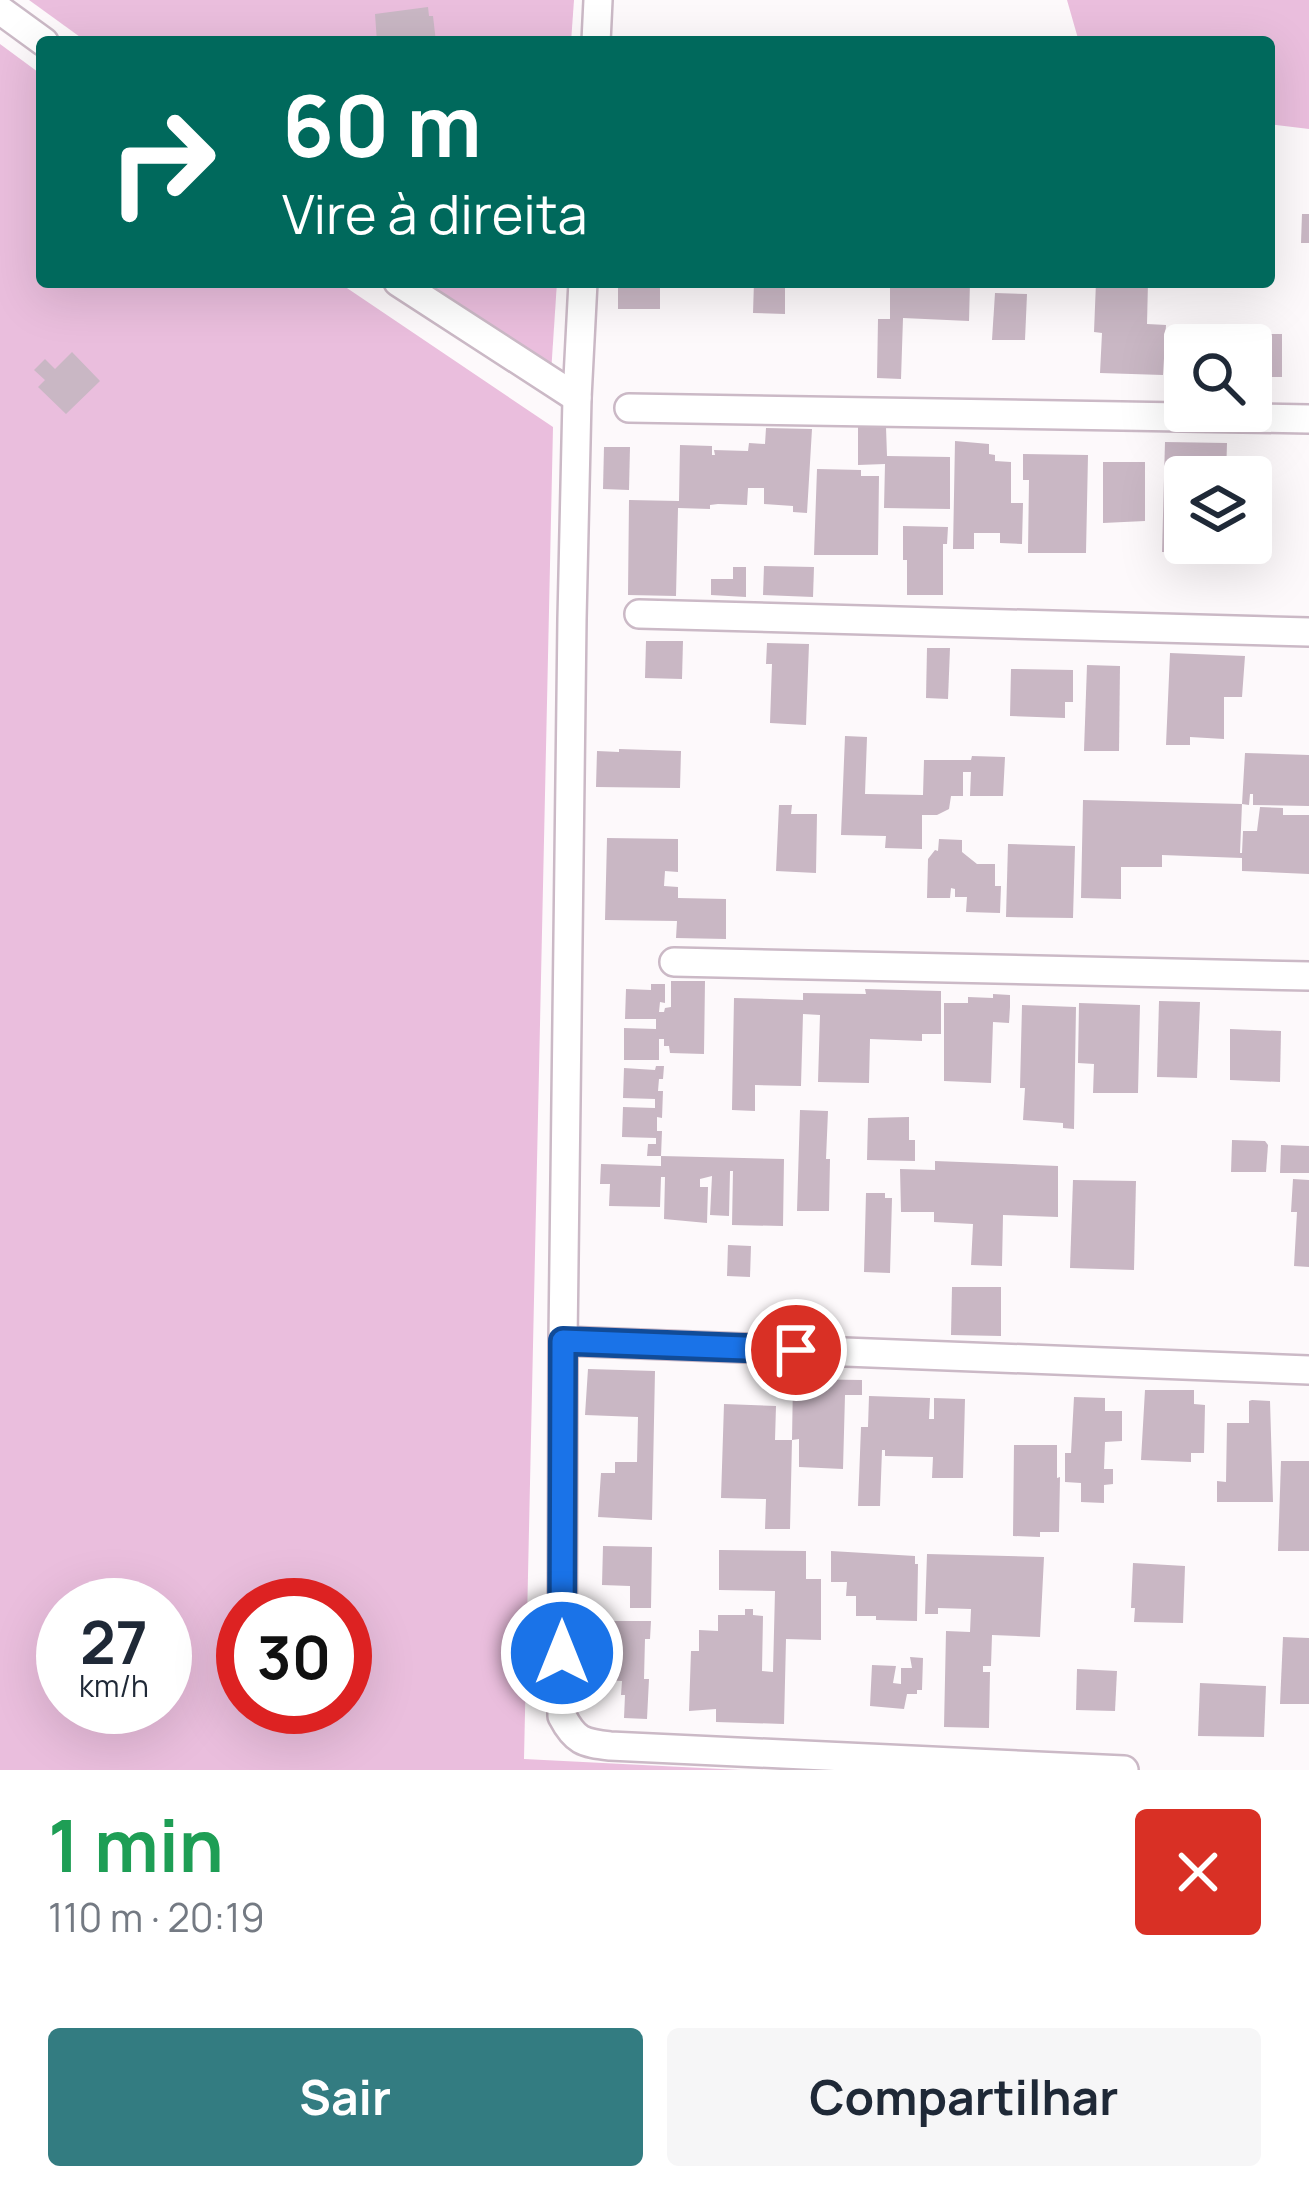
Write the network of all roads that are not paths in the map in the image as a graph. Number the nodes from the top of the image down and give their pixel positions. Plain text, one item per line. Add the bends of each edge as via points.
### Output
1 (598, 0) edge
2 (0, 10) edge
3 (36, 36) edge
4 (596, 36) edge
5 (407, 288) edge
6 (583, 288) edge
7 (577, 398) junction
8 (629, 408) dead end
9 (1309, 419) edge
10 (639, 614) dead end
11 (1309, 632) edge
12 (674, 962) dead end
13 (1309, 976) edge
14 (563, 1341) junction
15 (1309, 1370) edge
16 (1124, 1770) edge

1 - 4 street
2 - 3 street
5 - 7 street
6 - 7 street
7 - 14 street
8 - 9 street
10 - 11 street
12 - 13 street
14 - 15 street
14 - 16 street via 562,1716 570,1732 610,1746

